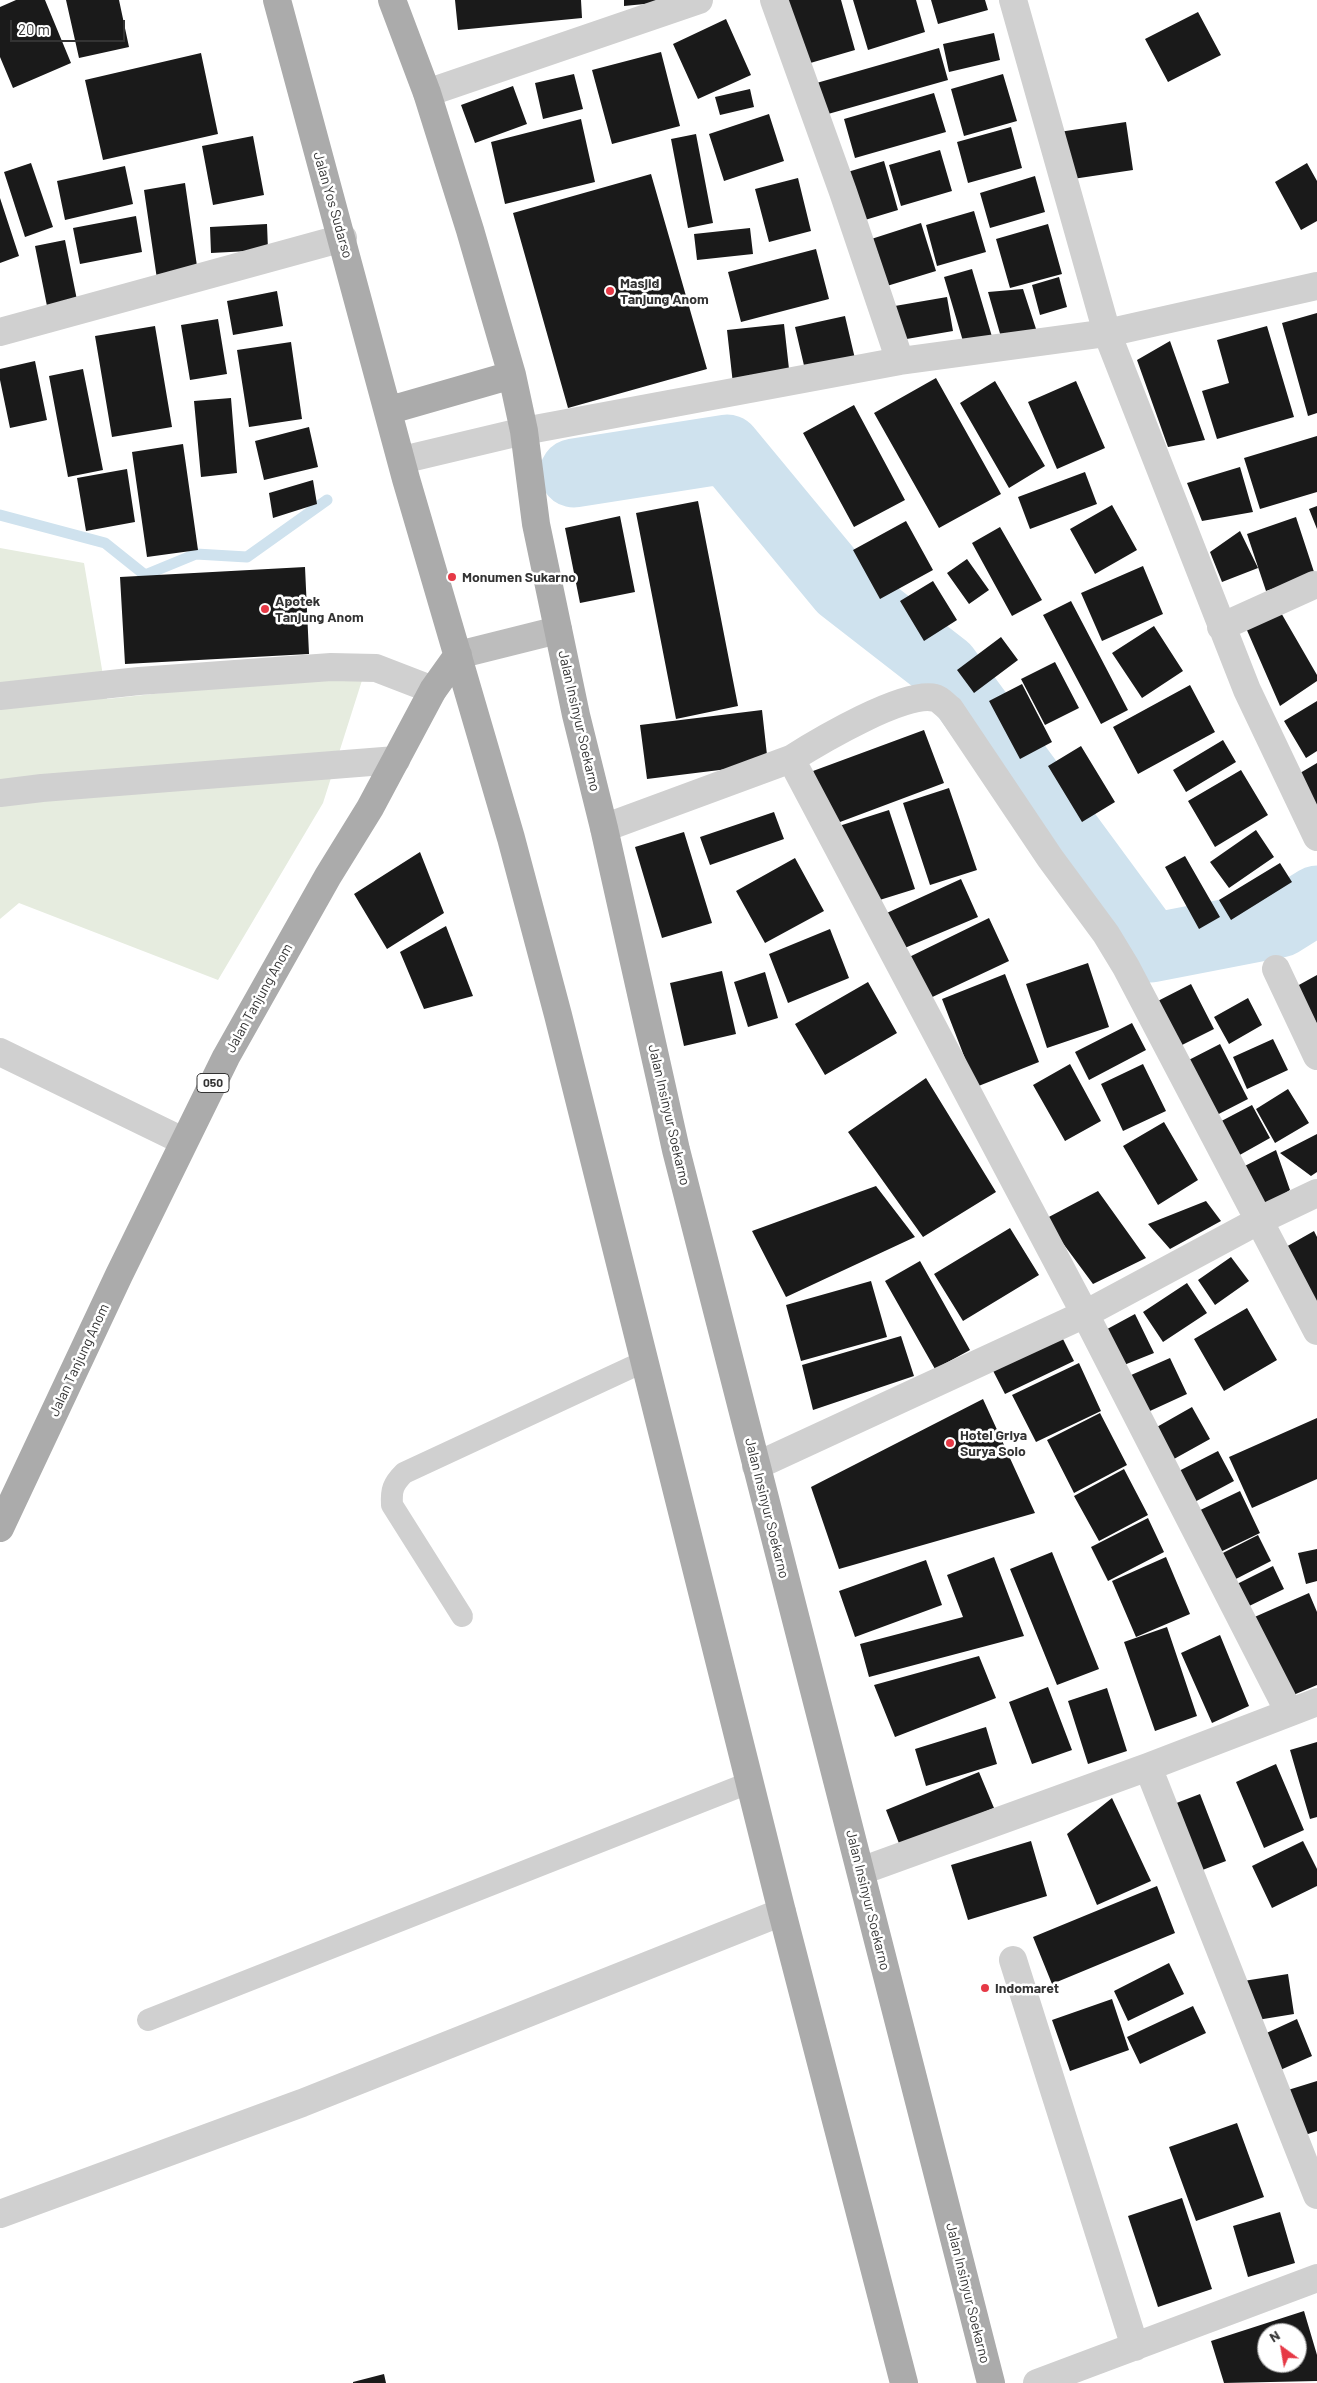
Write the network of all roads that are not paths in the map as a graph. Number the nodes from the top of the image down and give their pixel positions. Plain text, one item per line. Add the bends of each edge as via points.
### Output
1 (277, 0) edge
2 (392, 0) edge
3 (699, 0) edge
4 (774, 0) edge
5 (1013, 0) edge
6 (427, 93) junction
7 (343, 238) junction
8 (1317, 286) edge
9 (0, 332) edge
10 (1107, 333) junction
11 (900, 361) junction
12 (512, 375) junction
13 (390, 410) junction
14 (524, 431) junction
15 (404, 469) junction
16 (1314, 585) dead end
17 (1221, 627) junction
18 (558, 630) junction
19 (458, 655) junction
20 (433, 690) junction
21 (0, 696) edge
22 (791, 759) junction
23 (396, 760) junction
24 (0, 794) edge
25 (604, 828) junction
26 (1317, 836) edge
27 (1276, 968) dead end
28 (0, 1052) edge
29 (1317, 1056) edge
30 (184, 1141) junction
31 (1317, 1193) edge
32 (1258, 1221) junction
33 (1085, 1314) junction
34 (1317, 1331) edge
35 (645, 1361) junction
36 (756, 1466) junction
37 (0, 1528) edge
38 (462, 1616) dead end
39 (1317, 1702) edge
40 (1289, 1712) junction
41 (1148, 1767) junction
42 (750, 1782) junction
43 (861, 1871) junction
44 (782, 1912) junction
45 (1013, 1960) dead end
46 (148, 2020) dead end
47 (1317, 2195) edge
48 (0, 2214) edge
49 (1317, 2278) edge
50 (1135, 2346) junction
51 (904, 2383) edge
52 (991, 2383) edge
53 (1037, 2383) edge

1 - 7 main road, Jalan Yos Sudarso
2 - 6 main road, Jalan Insinyur Soekarno
3 - 6 street
4 - 11 street via 844,192
5 - 10 street
6 - 12 main road, Jalan Insinyur Soekarno
7 - 9 street
7 - 13 main road, Jalan Yos Sudarso
8 - 10 street
10 - 11 street
10 - 17 street
11 - 14 street
12 - 13 main road
12 - 14 main road, Jalan Insinyur Soekarno
13 - 15 main road, Jalan Yos Sudarso
14 - 15 street
14 - 18 main road, Jalan Insinyur Soekarno via 536,524
15 - 19 main road, Jalan Yos Sudarso
16 - 17 street
17 - 26 street via 1247,690
18 - 19 main road
18 - 25 main road, Jalan Insinyur Soekarno
19 - 20 main road, Jalan Tanjung Anom / 050
19 - 35 main road via 558,1015
20 - 21 street via 376,668 331,667 139,681
20 - 23 main road, Jalan Tanjung Anom / 050
22 - 25 street
22 - 32 street via 883,709 920,698 936,698 950,709 1126,967
22 - 33 street
23 - 24 street
23 - 30 main road, Jalan Tanjung Anom / 050 via 266,982
25 - 36 main road, Jalan Insinyur Soekarno via 676,1150
27 - 29 street
28 - 30 street
30 - 37 main road, Jalan Tanjung Anom / 050
31 - 32 street
32 - 33 street
32 - 34 street
33 - 36 street
33 - 40 street
35 - 38 lane via 404,1473 394,1483 392,1505
35 - 42 main road
36 - 43 main road, Jalan Insinyur Soekarno
39 - 40 street
40 - 41 street
41 - 43 street
41 - 47 street
42 - 44 main road
42 - 46 lane
43 - 52 main road, Jalan Insinyur Soekarno
44 - 48 street via 302,2103
44 - 51 main road
45 - 50 street
49 - 50 street
50 - 53 street

